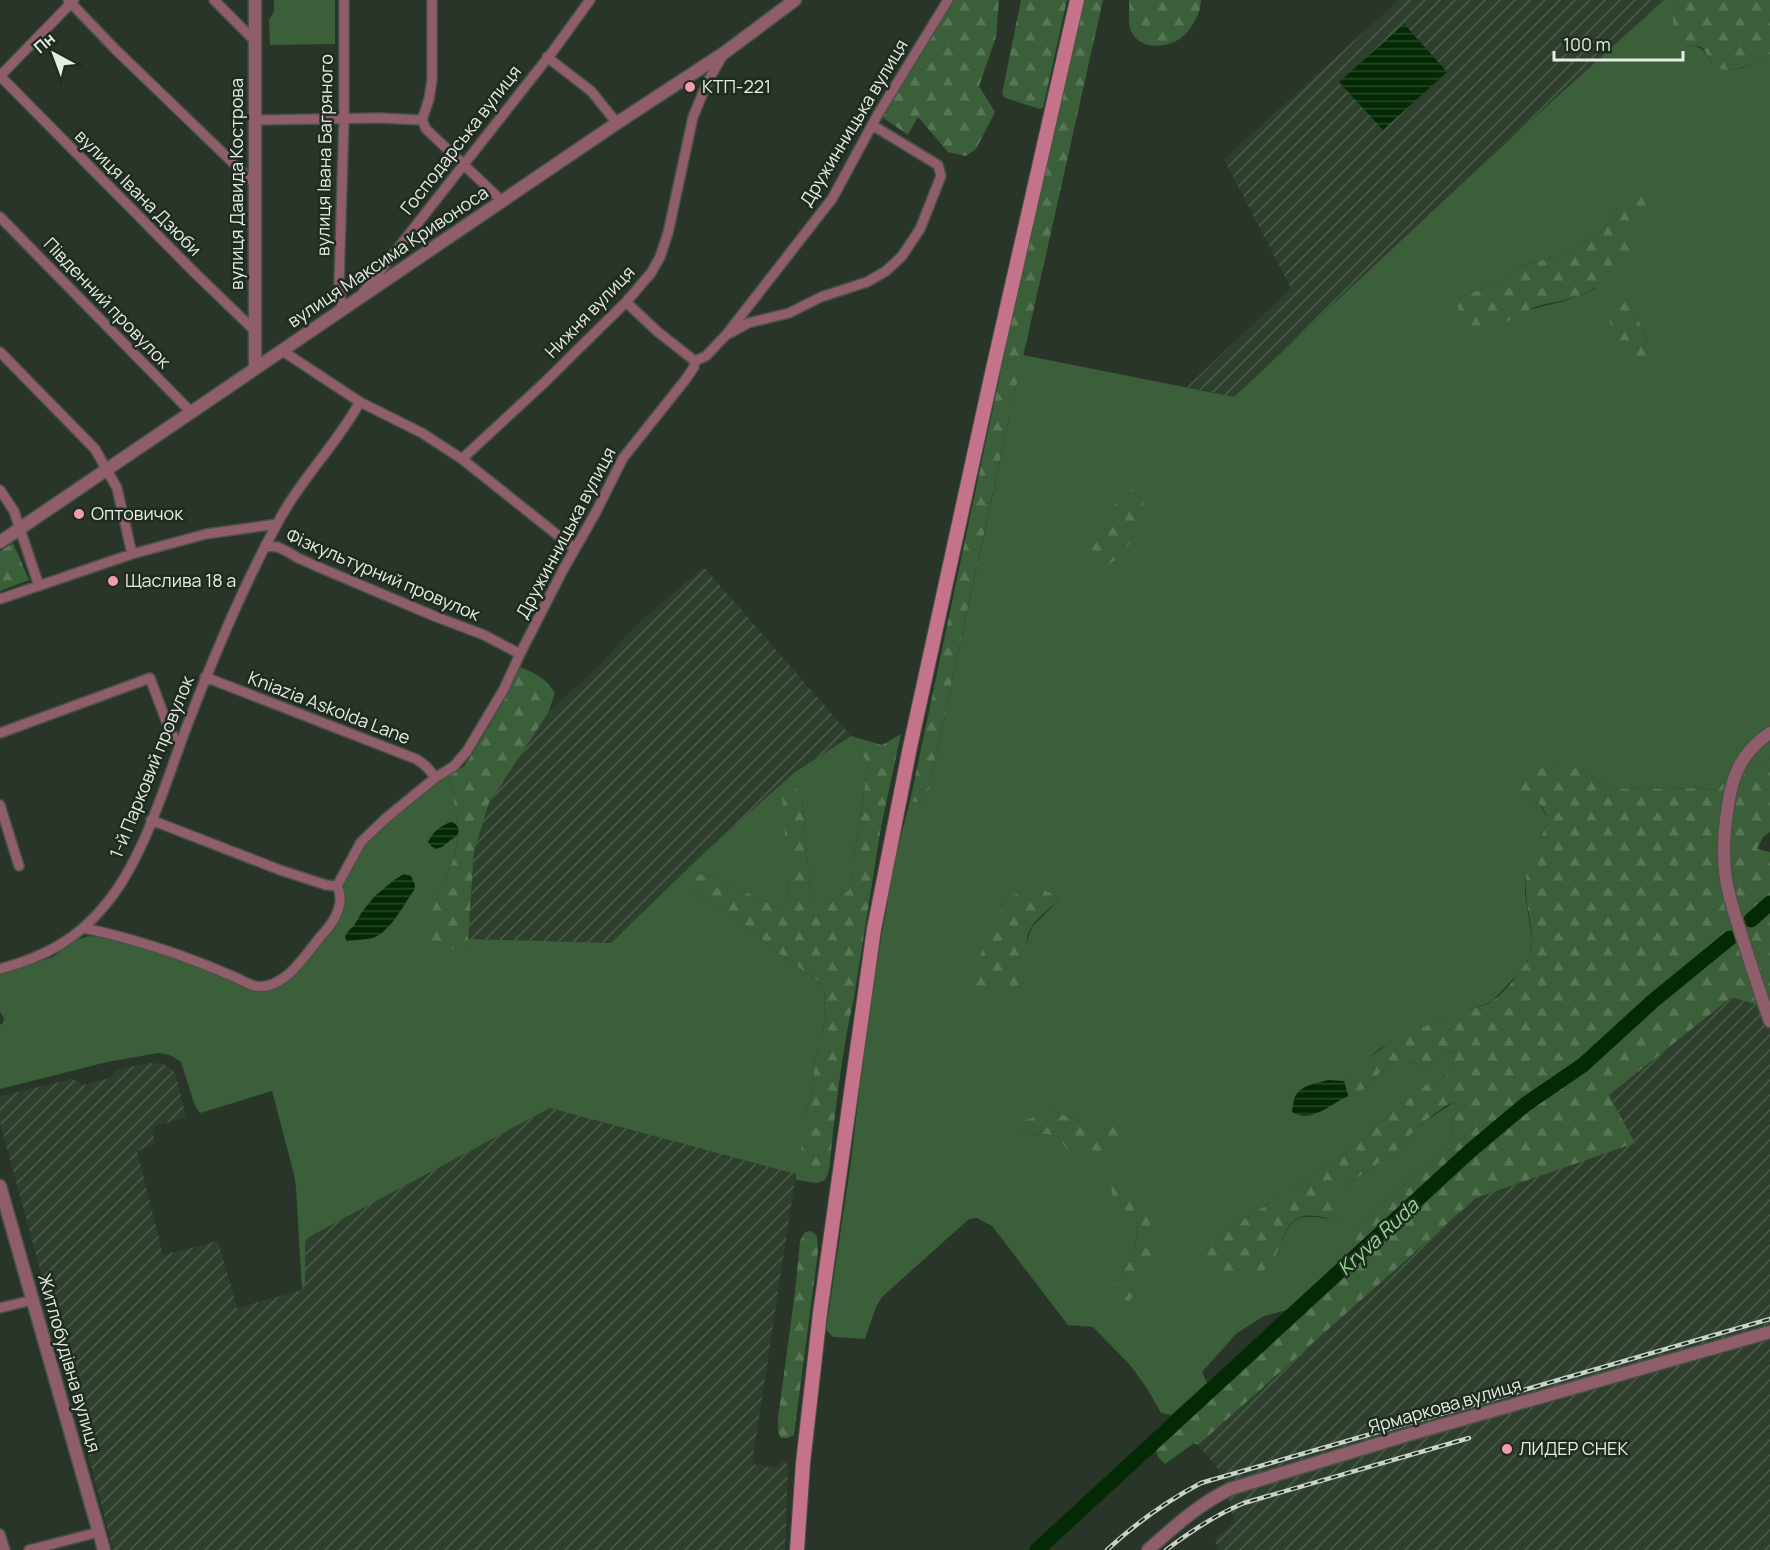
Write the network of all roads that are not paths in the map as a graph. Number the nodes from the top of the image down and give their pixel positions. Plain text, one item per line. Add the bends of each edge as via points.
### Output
1 (214, 0) edge
2 (255, 0) edge
3 (344, 0) edge
4 (432, 0) edge
5 (590, 0) edge
6 (948, 0) edge
7 (1077, 0) edge
8 (71, 1) edge
9 (786, 3) edge
10 (255, 41) junction
11 (724, 53) junction
12 (547, 57) junction
13 (0, 76) edge
14 (344, 119) junction
15 (255, 120) junction
16 (422, 120) junction
17 (617, 123) junction
18 (872, 125) junction
19 (464, 163) junction
20 (254, 183) junction
21 (503, 202) junction
22 (0, 217) edge
23 (357, 300) junction
24 (626, 302) junction
25 (342, 310) junction
26 (254, 330) junction
27 (726, 335) junction
28 (281, 350) junction
29 (0, 352) edge
30 (695, 361) junction
31 (255, 368) junction
32 (360, 402) junction
33 (191, 412) junction
34 (462, 459) junction
35 (107, 468) junction
36 (0, 490) edge
37 (277, 524) junction
38 (20, 528) junction
39 (0, 542) edge
40 (265, 546) junction
41 (575, 549) junction
42 (132, 554) junction
43 (39, 586) junction
44 (0, 599) edge
45 (520, 654) junction
46 (205, 677) junction
47 (0, 733) edge
48 (1770, 733) edge
49 (179, 747) junction
50 (435, 778) junction
51 (0, 805) edge
52 (2, 817) edge
53 (152, 820) junction
54 (19, 866) dead end
55 (337, 886) junction
56 (84, 928) junction
57 (0, 969) edge
58 (1769, 1017) edge
59 (0, 1186) edge
60 (33, 1300) junction
61 (0, 1308) edge
62 (1770, 1332) edge
63 (99, 1532) junction
64 (0, 1534) edge
65 (5, 1550) edge
66 (29, 1550) edge
67 (104, 1550) edge
68 (797, 1550) edge
69 (1148, 1550) edge

1 - 10 street
2 - 10 street, вулиця Давида Кострова
3 - 14 street, вулиця Івана Багряного
4 - 16 street via 432,80
5 - 12 street, Господарська вулиця
6 - 18 street, Дружинницька вулиця
7 - 68 main road via 910,747 874,930 820,1313
8 - 13 street
8 - 20 street via 124,58
9 - 11 street, вулиця Максима Кривоноса
10 - 15 street, вулиця Давида Кострова
11 - 17 street, вулиця Максима Кривоноса
11 - 24 street, Нижня вулиця via 693,117 660,257
12 - 17 street via 591,91
12 - 19 street, Господарська вулиця
13 - 26 street, вулиця Івана Дзюби
14 - 15 street
14 - 16 street
14 - 25 street, вулиця Івана Багряного via 339,282
15 - 20 street, вулиця Давида Кострова
16 - 19 street via 426,129
17 - 21 street, вулиця Максима Кривоноса
18 - 27 street, Дружинницька вулиця via 832,199
18 - 27 street via 938,165 940,170 920,230 902,256 867,282 821,297 789,313 748,323
19 - 21 street
19 - 23 street, Господарська вулиця
20 - 26 street, вулиця Давида Кострова
21 - 23 street, вулиця Максима Кривоноса
22 - 33 street, Південний провулок
23 - 25 street, вулиця Максима Кривоноса
24 - 30 street
24 - 34 street, Нижня вулиця
25 - 28 street, вулиця Максима Кривоноса
26 - 31 street, вулиця Давида Кострова
27 - 30 street, Дружинницька вулиця via 706,356
28 - 31 street, вулиця Максима Кривоноса
28 - 32 street
29 - 35 street via 95,449
30 - 41 street, Дружинницька вулиця via 686,379 623,458
31 - 33 street, вулиця Максима Кривоноса
32 - 34 street via 422,433
32 - 37 street, 1-й Парковий провулок
33 - 35 street, вулиця Максима Кривоноса
34 - 41 street
35 - 38 street, вулиця Максима Кривоноса
35 - 42 street via 117,488
36 - 38 street
37 - 40 street, 1-й Парковий провулок
37 - 42 street via 206,534
38 - 39 street, вулиця Максима Кривоноса
38 - 43 street
40 - 45 street, Фізкультурний провулок via 278,547
40 - 46 street, 1-й Парковий провулок
41 - 45 street, Дружинницька вулиця
42 - 43 street
43 - 44 street
45 - 50 street, Дружинницька вулиця via 467,751 454,766
46 - 49 street, 1-й Парковий провулок
46 - 50 street, Kniazia Askolda Lane via 416,759
47 - 49 street via 150,678
48 - 58 street via 1756,743 1735,773 1724,831 1731,904
49 - 53 street, 1-й Парковий провулок
50 - 55 street, Дружинницька вулиця via 362,842
51 - 52 street
52 - 54 street
53 - 55 street via 280,870
53 - 56 street, 1-й Парковий провулок via 121,885
55 - 56 street, Дружинницька вулиця via 341,898 333,922 296,967 265,986 253,986 164,950
56 - 57 street, 1-й Парковий провулок via 39,956
59 - 60 street, Житлобудівна вулиця
60 - 61 street
60 - 63 street, Житлобудівна вулиця
62 - 69 street, Ярмаркова вулиця via 1230,1489 1191,1512
63 - 66 street
63 - 67 street, Житлобудівна вулиця
64 - 65 street

